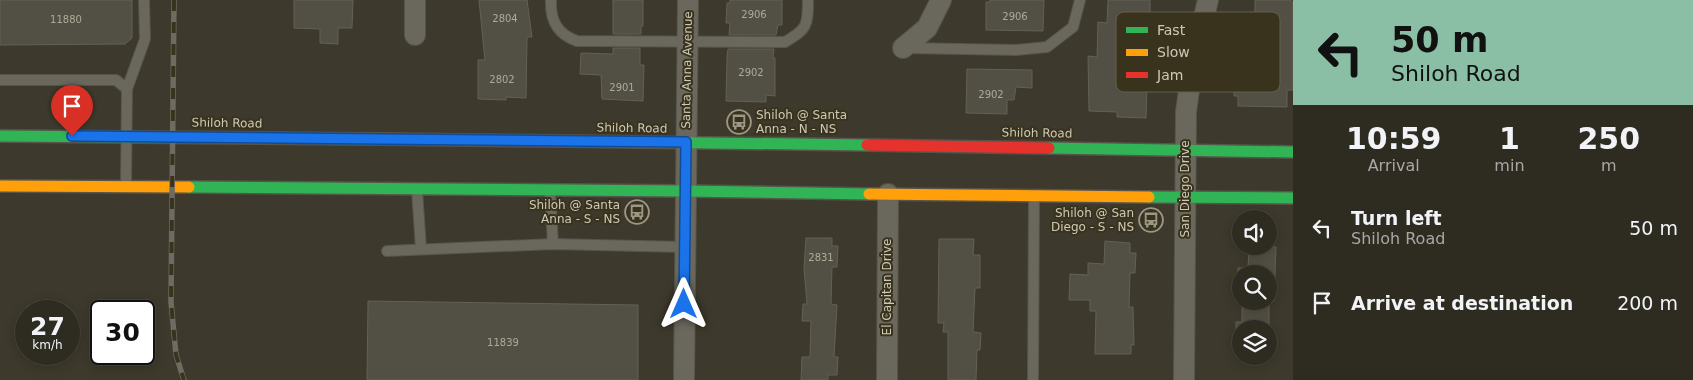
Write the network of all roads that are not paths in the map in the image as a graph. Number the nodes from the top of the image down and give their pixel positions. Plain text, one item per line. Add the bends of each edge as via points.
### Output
1 (144, 0) edge
2 (415, 0) edge
3 (551, 0) edge
4 (688, 0) edge
5 (808, 0) edge
6 (941, 0) edge
7 (1080, 0) edge
8 (415, 35) dead end
9 (687, 42) junction
10 (903, 48) joint
11 (0, 80) edge
12 (127, 89) junction
13 (1189, 92) edge
14 (0, 136) edge
15 (126, 137) junction
16 (686, 142) junction
17 (1185, 150) junction
18 (1293, 152) edge
19 (0, 186) edge
20 (126, 187) junction
21 (416, 189) junction
22 (550, 190) junction
23 (685, 191) junction
24 (888, 194) junction
25 (1034, 197) junction
26 (1185, 198) junction
27 (1293, 198) edge
28 (553, 244) junction
29 (684, 247) junction
30 (421, 249) junction
31 (387, 251) dead end
32 (684, 380) edge
33 (887, 380) edge
34 (1033, 380) edge
35 (1184, 380) edge

1 - 12 lane via 145,39
2 - 8 street
3 - 9 lane via 554,21 566,38 577,41
4 - 9 street, Santa Anna Avenue
5 - 9 lane via 808,21 799,33 785,42
6 - 10 street via 926,28
7 - 10 lane via 1073,27 1047,46 1016,50
9 - 16 street, Santa Anna Avenue
11 - 12 lane via 116,80
12 - 15 lane
13 - 17 street, San Diego Drive
14 - 15 main road, Shiloh Road
15 - 16 main road, Shiloh Road
15 - 20 lane
16 - 17 main road, Shiloh Road
16 - 23 street, Santa Anna Avenue
17 - 18 main road, Shiloh Road
17 - 26 street, San Diego Drive
19 - 20 main road
20 - 21 main road
21 - 22 main road
21 - 30 lane
22 - 23 main road
22 - 28 lane
23 - 24 main road
23 - 29 street, Santa Anna Avenue
24 - 25 main road
24 - 33 street, El Capitan Drive
25 - 26 main road
25 - 34 lane
26 - 27 main road
26 - 35 street, San Diego Drive
28 - 29 lane
28 - 30 lane
29 - 32 street, Santa Anna Avenue
30 - 31 lane

